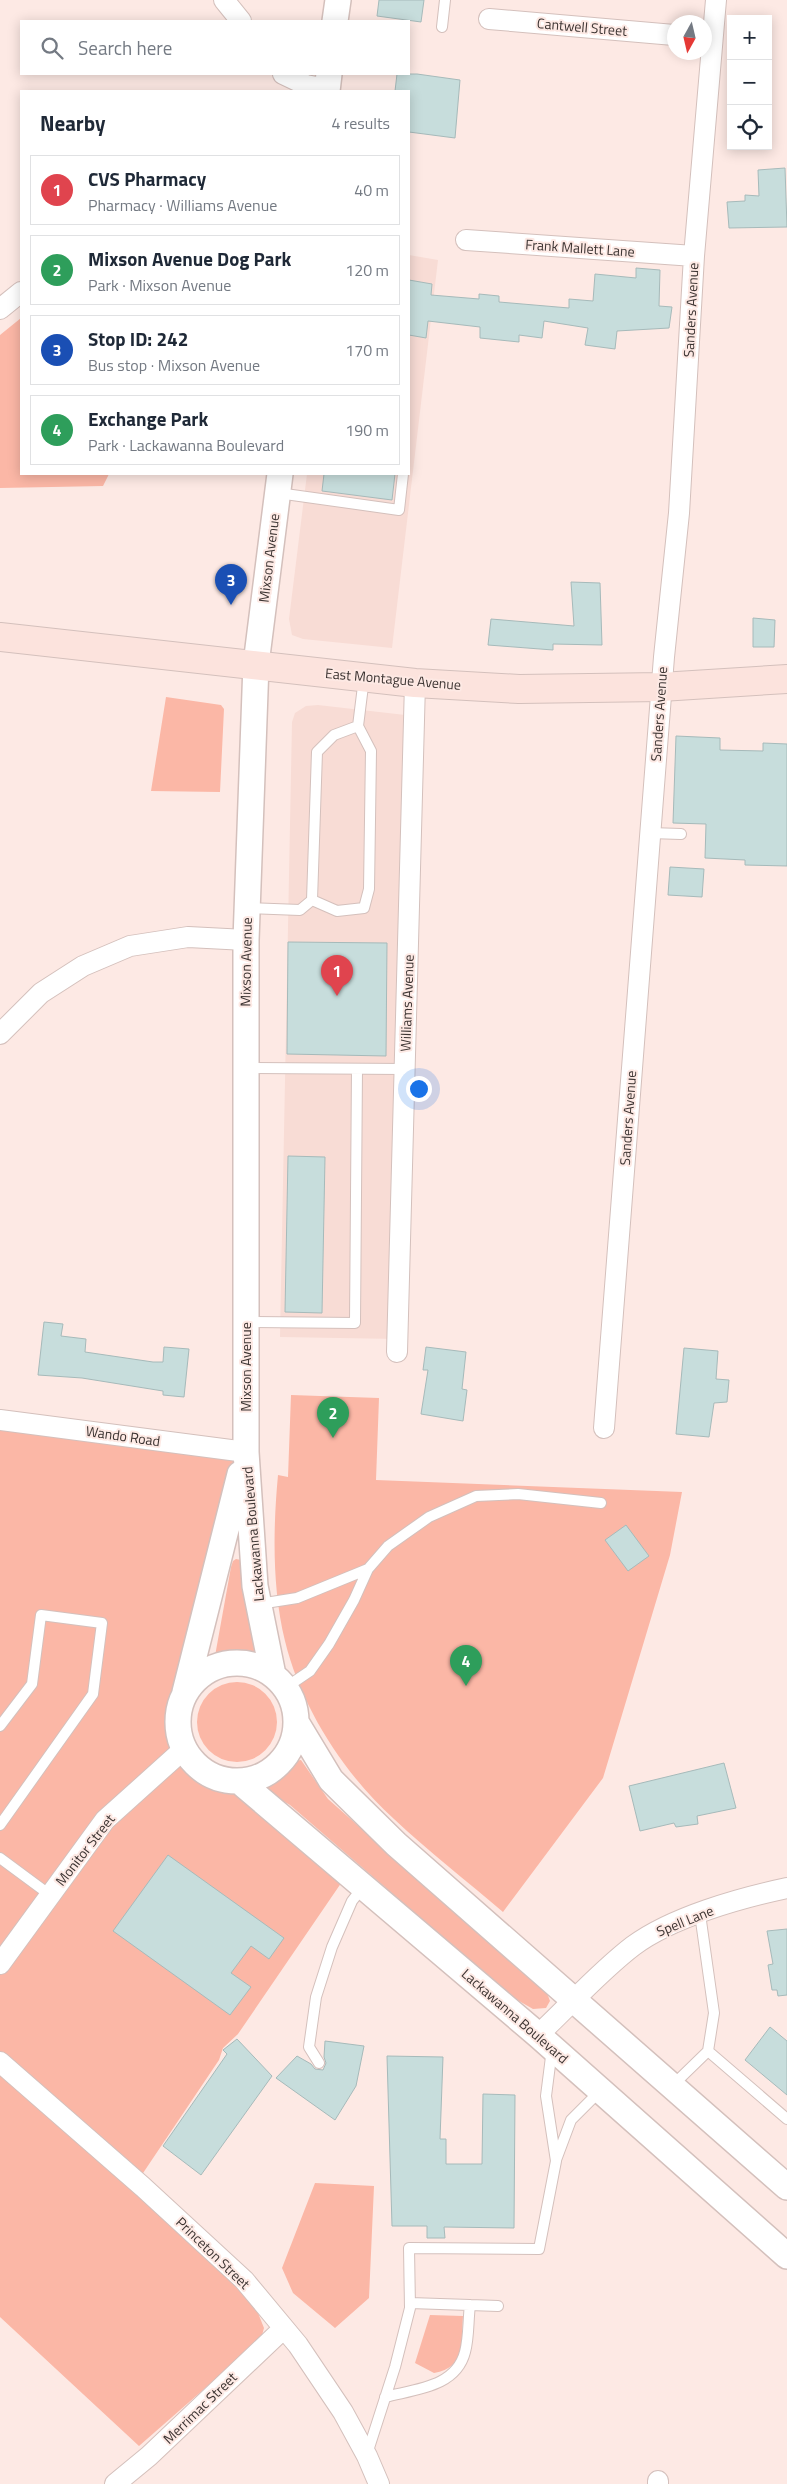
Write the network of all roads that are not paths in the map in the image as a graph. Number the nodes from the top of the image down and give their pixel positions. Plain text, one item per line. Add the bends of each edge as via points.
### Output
1 (224, 0) edge
2 (338, 0) edge
3 (445, 0) edge
4 (716, 0) edge
5 (712, 18) edge
6 (489, 19) dead end
7 (239, 20) edge
8 (335, 20) edge
9 (442, 28) dead end
10 (667, 34) edge
11 (707, 60) edge
12 (285, 82) edge
13 (330, 86) edge
14 (466, 240) dead end
15 (694, 256) junction
16 (20, 293) edge
17 (0, 309) edge
18 (403, 475) edge
19 (278, 483) edge
20 (0, 637) edge
21 (256, 664) junction
22 (364, 677) junction
23 (787, 679) edge
24 (415, 683) junction
25 (661, 687) junction
26 (358, 726) junction
27 (650, 833) junction
28 (681, 834) dead end
29 (312, 900) junction
30 (247, 908) junction
31 (246, 940) junction
32 (0, 1034) edge
33 (246, 1068) junction
34 (357, 1069) junction
35 (405, 1069) junction
36 (246, 1322) junction
37 (397, 1352) dead end
38 (0, 1420) edge
39 (604, 1428) dead end
40 (246, 1452) junction
41 (601, 1503) dead end
42 (368, 1569) junction
43 (258, 1604) junction
44 (279, 1682) junction
45 (184, 1696) junction
46 (296, 1722) junction
47 (0, 1726) edge
48 (184, 1749) junction
49 (239, 1781) junction
50 (0, 1825) edge
51 (0, 1858) edge
52 (364, 1887) junction
53 (787, 1888) edge
54 (50, 1895) junction
55 (700, 1914) junction
56 (0, 1964) edge
57 (574, 2001) junction
58 (545, 2042) junction
59 (708, 2051) junction
60 (0, 2062) edge
61 (318, 2063) dead end
62 (672, 2086) junction
63 (600, 2091) junction
64 (787, 2119) edge
65 (556, 2161) junction
66 (787, 2187) edge
67 (787, 2256) edge
68 (410, 2303) junction
69 (470, 2305) junction
70 (498, 2306) dead end
71 (283, 2329) junction
72 (386, 2397) junction
73 (367, 2456) junction
74 (115, 2484) edge
75 (379, 2484) edge

1 - 7 street
2 - 8 street
3 - 9 lane
4 - 5 street, Sanders Avenue
6 - 10 street, Cantwell Street
11 - 15 street, Sanders Avenue
12 - 13 street
14 - 15 street, Frank Mallett Lane
15 - 25 street, Sanders Avenue via 679,513
16 - 17 street
18 - 19 lane via 398,510
19 - 21 street, Mixson Avenue
20 - 21 main road, East Montague Avenue
21 - 22 main road, East Montague Avenue
21 - 30 street, Mixson Avenue
22 - 24 main road, East Montague Avenue
22 - 26 lane
23 - 25 main road, East Montague Avenue
24 - 25 main road, East Montague Avenue via 519,689
24 - 35 street, Williams Avenue
25 - 27 street, Sanders Avenue
26 - 29 lane via 334,735 317,752
26 - 29 lane via 371,751 370,889 364,908 337,911
27 - 28 lane
27 - 39 street, Sanders Avenue
29 - 30 lane via 300,910
30 - 31 street, Mixson Avenue
31 - 32 street via 188,937 130,946 83,966 41,993
31 - 33 street, Mixson Avenue
33 - 34 lane
33 - 36 street, Mixson Avenue
34 - 35 lane
34 - 36 lane via 355,1323
35 - 37 street, Williams Avenue
36 - 40 street, Mixson Avenue
38 - 40 street, Wando Road
40 - 43 street, Lackawanna Boulevard
40 - 45 street
41 - 42 lane via 518,1494 476,1496 429,1518 388,1546
42 - 43 lane via 297,1598
42 - 44 lane via 329,1644 310,1671
43 - 44 street, Lackawanna Boulevard
44 - 45 street via 258,1667 241,1663 223,1665 207,1671
44 - 46 street via 293,1704
45 - 48 street via 178,1713 178,1732
46 - 49 street via 293,1740 273,1769
46 - 57 street via 330,1780 396,1844
47 - 50 lane via 32,1684 41,1615 102,1623 93,1694
48 - 49 street via 207,1773
48 - 54 street, Monitor Street via 105,1820
49 - 52 street, Lackawanna Boulevard
51 - 54 lane
52 - 58 street, Lackawanna Boulevard
52 - 61 lane via 352,1901 332,1947 316,1997 309,2047
53 - 55 street, Spell Lane via 758,1894
54 - 56 street, Monitor Street
55 - 57 street, Spell Lane via 662,1928 634,1945
55 - 59 lane via 714,2013
57 - 58 street, Spell Lane
57 - 62 street
58 - 63 street, Lackawanna Boulevard
58 - 65 lane via 546,2096
59 - 62 lane
59 - 64 lane
60 - 71 street, Princeton Street via 244,2280
62 - 66 street
63 - 65 lane via 571,2120
63 - 67 street, Lackawanna Boulevard
65 - 68 lane via 539,2249 409,2248
68 - 69 lane
68 - 72 lane
69 - 70 lane
69 - 72 lane via 466,2352 457,2371 447,2380
71 - 73 street, Princeton Street via 298,2345 343,2412
71 - 74 street, Merrimac Street via 150,2456
72 - 73 lane
73 - 75 street, Princeton Street

